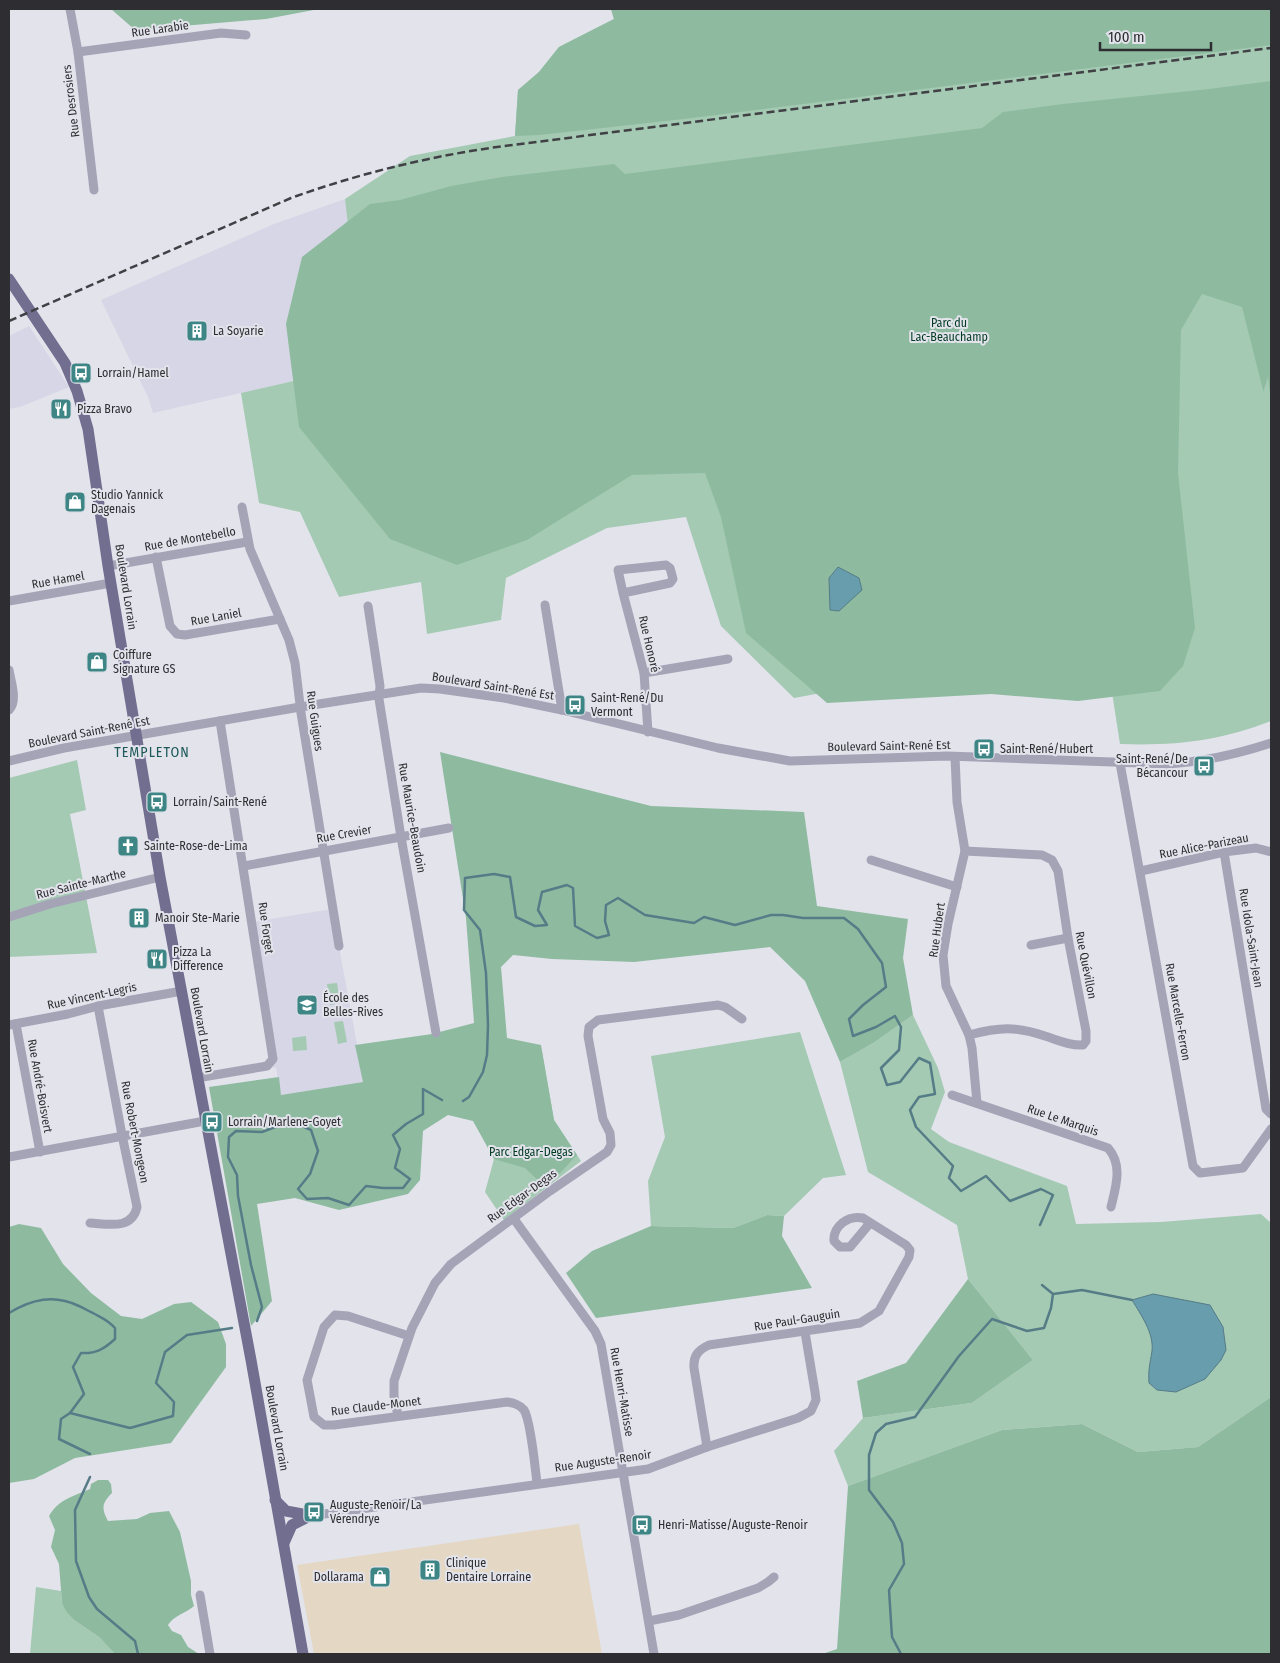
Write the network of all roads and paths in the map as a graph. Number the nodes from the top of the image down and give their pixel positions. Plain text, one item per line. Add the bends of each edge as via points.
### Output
1 (70, 9) edge
2 (246, 36) dead end
3 (78, 52) junction
4 (94, 190) dead end
5 (9, 279) edge
6 (242, 507) dead end
7 (247, 542) junction
8 (156, 557) junction
9 (108, 566) junction
10 (111, 584) junction
11 (623, 593) junction
12 (9, 601) edge
13 (545, 605) dead end
14 (368, 606) dead end
15 (280, 619) junction
16 (728, 659) dead end
17 (9, 670) edge
18 (644, 673) junction
19 (380, 694) junction
20 (300, 707) junction
21 (9, 710) edge
22 (562, 710) junction
23 (220, 720) junction
24 (648, 732) junction
25 (137, 735) junction
26 (1271, 743) edge
27 (955, 757) junction
28 (9, 761) edge
29 (1120, 763) junction
30 (449, 828) dead end
31 (401, 837) junction
32 (323, 851) junction
33 (965, 851) junction
34 (1224, 852) junction
35 (1271, 852) edge
36 (871, 860) dead end
37 (244, 866) junction
38 (1141, 871) junction
39 (160, 877) junction
40 (957, 887) junction
41 (9, 917) edge
42 (1068, 938) junction
43 (339, 946) dead end
44 (1031, 946) dead end
45 (182, 991) junction
46 (98, 1006) junction
47 (742, 1019) dead end
48 (13, 1025) edge
49 (436, 1033) dead end
50 (969, 1035) junction
51 (197, 1078) junction
52 (952, 1095) dead end
53 (978, 1102) junction
54 (1271, 1114) edge
55 (205, 1121) junction
56 (1271, 1129) edge
57 (122, 1135) junction
58 (40, 1152) junction
59 (9, 1158) edge
60 (1112, 1206) dead end
61 (514, 1219) junction
62 (90, 1223) dead end
63 (870, 1223) dead end
64 (805, 1332) junction
65 (409, 1336) junction
66 (398, 1416) junction
67 (707, 1447) junction
68 (623, 1471) junction
69 (537, 1483) junction
70 (275, 1500) junction
71 (310, 1516) junction
72 (283, 1545) junction
73 (774, 1576) dead end
74 (200, 1595) dead end
75 (649, 1621) junction
76 (210, 1654) edge
77 (303, 1654) edge
78 (654, 1654) edge

1 - 3 street, Rue Desrosiers
2 - 3 street, Rue Larabie via 221,33
3 - 4 street, Rue Desrosiers
5 - 9 main road, Boulevard Lorrain via 60,353 77,391 88,430
6 - 7 street, Rue Guigues
7 - 8 street, Rue de Montebello
7 - 15 street, Rue Guigues
8 - 9 street, Rue de Montebello
8 - 15 street, Rue Laniel via 170,626 177,634
9 - 10 main road, Boulevard Lorrain
10 - 12 street, Rue Hamel
10 - 25 main road, Boulevard Lorrain
11 - 11 street, Rue Honoré via 618,570 666,565 670,568 673,578 670,583
11 - 18 street, Rue Honoré
13 - 22 street
14 - 19 street, Rue Maurice-Beaudoin
15 - 20 street, Rue Guigues via 293,654
16 - 18 street
17 - 21 street via 14,701
18 - 24 street, Rue Honoré
19 - 20 street, Boulevard Saint-René Est
19 - 22 street, Boulevard Saint-René Est via 421,688 440,689
19 - 31 street, Rue Maurice-Beaudoin
20 - 23 street, Boulevard Saint-René Est
20 - 32 street, Rue Guigues
22 - 24 street, Boulevard Saint-René Est
23 - 25 street, Boulevard Saint-René Est
23 - 37 street, Rue Forget
24 - 27 street, Boulevard Saint-René Est via 790,761
25 - 28 street, Boulevard Saint-René Est
25 - 39 main road, Boulevard Lorrain
26 - 29 street, Boulevard Saint-René Est via 1195,762
27 - 29 street, Boulevard Saint-René Est
27 - 33 street, Rue Hubert via 957,802
29 - 38 street, Rue Marcelle-Ferron
30 - 31 street, Rue Crevier
31 - 32 street, Rue Crevier
31 - 49 street, Rue Maurice-Beaudoin
32 - 37 street, Rue Crevier
32 - 43 street, Rue Guigues
33 - 40 street, Rue Hubert
33 - 42 street, Rue Quévillon via 1042,855 1052,860 1058,871
34 - 35 street, Rue Alice-Parizeau via 1256,848
34 - 38 street, Rue Alice-Parizeau
34 - 54 street, Rue Idola-Saint-Jean via 1266,1109
36 - 40 street
37 - 51 street, Rue Forget via 273,1059 267,1066
38 - 56 street, Rue Marcelle-Ferron via 1193,1166 1200,1173 1243,1168
39 - 41 street, Rue Sainte-Marthe
39 - 45 main road, Boulevard Lorrain
40 - 50 street, Rue Hubert via 943,955 946,986
42 - 44 street
42 - 50 street, Rue Quévillon via 1086,1031 1083,1045 1074,1046 1017,1028 994,1028
45 - 46 street, Rue Vincent-Legris
45 - 51 main road, Boulevard Lorrain
46 - 48 street, Rue Vincent-Legris
46 - 57 street, Rue Robert-Mongeon
47 - 61 street, Rue Edgar-Degas via 725,1006 718,1005 593,1022 588,1036 611,1145 607,1152
48 - 58 street, Rue André-Boisvert
50 - 53 street, Rue Hubert
51 - 55 main road, Boulevard Lorrain
52 - 53 street, Rue Le Marquis
53 - 60 street, Rue Le Marquis via 1108,1148 1118,1166
55 - 57 street
55 - 70 main road, Boulevard Lorrain
57 - 58 street
57 - 62 street, Rue Robert-Mongeon via 137,1199 135,1216 122,1223
58 - 59 street
61 - 65 street, Rue Edgar-Degas via 450,1264 434,1283
61 - 68 street, Rue Henri-Matisse via 595,1331 601,1344
63 - 64 street, Rue Paul-Gauguin via 910,1250 878,1311 860,1323
64 - 67 street, Rue Auguste-Renoir via 816,1400 811,1411
64 - 67 street, Rue Paul-Gauguin via 709,1345 698,1352 694,1368
65 - 66 street, Rue Edgar-Degas via 394,1381
65 - 66 street, Rue Claude-Monet via 348,1316 335,1315 324,1327 308,1380 314,1417 324,1425
66 - 69 street, Rue Claude-Monet via 507,1402 518,1405 527,1419
67 - 68 street, Rue Auguste-Renoir via 656,1467
68 - 69 street, Rue Auguste-Renoir
68 - 75 street, Rue Henri-Matisse
69 - 71 street, Rue Auguste-Renoir
70 - 71 main road via 286,1511
70 - 72 main road, Boulevard Lorrain
71 - 72 main road via 292,1525
72 - 77 main road, Boulevard Lorrain
73 - 75 street via 758,1588 680,1615
74 - 76 street
75 - 78 street, Rue Henri-Matisse

